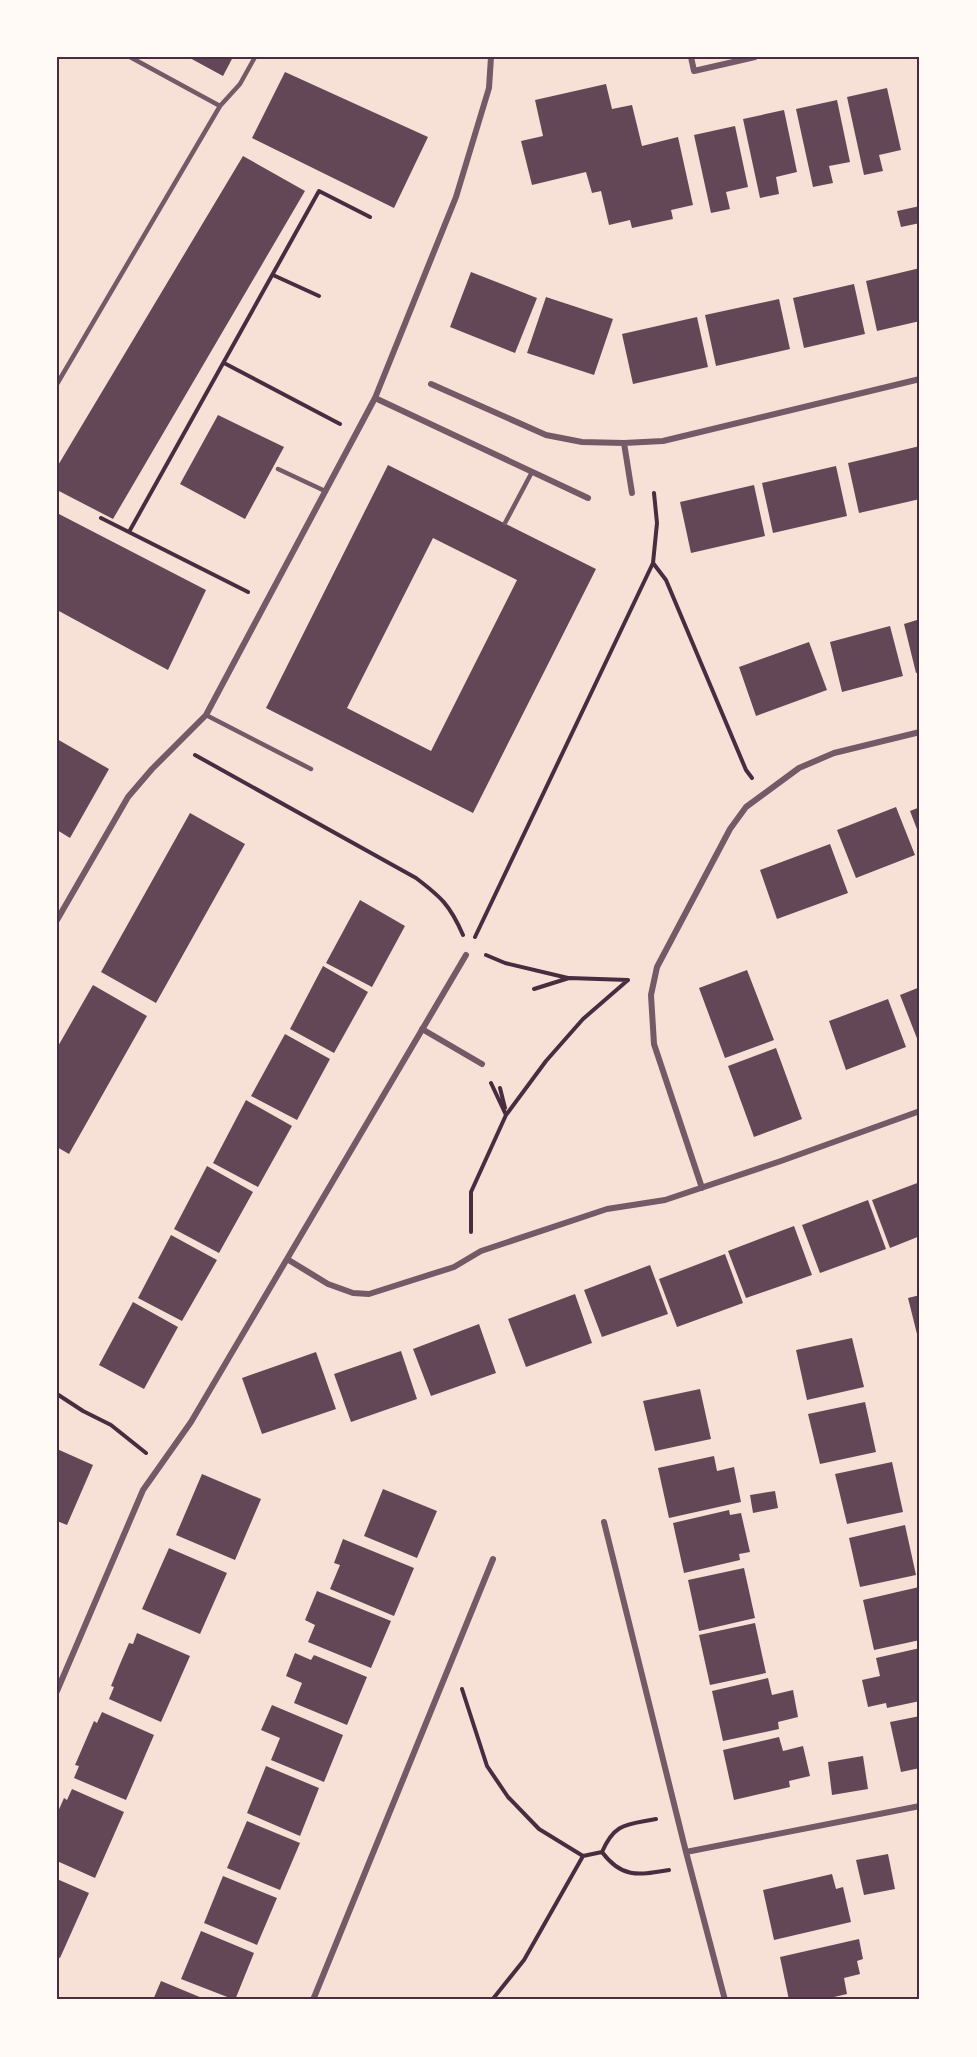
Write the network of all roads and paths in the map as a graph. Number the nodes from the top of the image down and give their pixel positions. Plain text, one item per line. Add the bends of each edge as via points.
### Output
1 (130, 57) edge
2 (255, 57) edge
3 (491, 57) edge
4 (691, 57) edge
5 (755, 57) edge
6 (220, 106) junction
7 (370, 217) dead end
8 (273, 275) junction
9 (319, 296) dead end
10 (224, 363) junction
11 (920, 379) edge
12 (57, 384) edge
13 (431, 384) dead end
14 (375, 398) junction
15 (357, 432) junction
16 (624, 443) junction
17 (278, 469) dead end
18 (532, 472) junction
19 (325, 491) junction
20 (632, 493) joint
21 (588, 498) dead end
22 (101, 518) dead end
23 (505, 523) dead end
24 (129, 532) junction
25 (653, 563) junction
26 (266, 601) junction
27 (206, 715) junction
28 (920, 732) edge
29 (177, 745) junction
30 (311, 770) dead end
31 (763, 793) junction
32 (57, 920) edge
33 (468, 952) junction
34 (657, 967) junction
35 (569, 978) junction
36 (628, 980) junction
37 (534, 989) dead end
38 (422, 1029) junction
39 (482, 1064) joint
40 (500, 1088) dead end
41 (920, 1111) edge
42 (506, 1115) junction
43 (702, 1188) junction
44 (471, 1257) junction
45 (287, 1259) junction
46 (57, 1394) edge
47 (162, 1461) junction
48 (604, 1522) dead end
49 (493, 1559) dead end
50 (444, 1680) junction
51 (57, 1691) edge
52 (920, 1806) edge
53 (676, 1815) junction
54 (602, 1852) junction
55 (686, 1852) junction
56 (583, 1856) junction
57 (689, 1865) junction
58 (313, 2000) edge
59 (492, 2000) edge
60 (725, 2000) edge

1 - 6 lane
2 - 6 lane via 240,84
3 - 14 street via 489,88 456,197
4 - 5 street via 694,71
6 - 12 lane
7 - 8 path via 319,191
8 - 9 path
8 - 10 path
10 - 15 path
10 - 24 path
11 - 16 street via 663,441
13 - 16 street via 546,435 582,442
14 - 15 street
14 - 18 street
15 - 19 street
16 - 20 street
17 - 19 lane
18 - 21 street
18 - 23 lane
19 - 26 street
20 - 25 path via 654,491 657,523
22 - 24 path
24 - 26 path
25 - 31 path via 666,580 746,770
25 - 33 path
26 - 27 street
27 - 29 street
27 - 30 lane
28 - 31 street via 834,753 799,768
29 - 32 street via 128,797
29 - 33 path via 416,878 440,896 456,918
31 - 34 street via 746,807 730,829
33 - 35 path
33 - 38 street
34 - 36 path
34 - 43 street via 651,995 654,1044
35 - 36 path
35 - 37 path
36 - 42 path via 583,1018
38 - 39 street
38 - 45 street
39 - 42 path
40 - 42 path
41 - 43 street
42 - 44 path via 471,1192
43 - 44 street via 665,1200 608,1209
44 - 45 street via 454,1267 369,1294 328,1284
45 - 47 street via 191,1422
46 - 47 path
47 - 51 street via 143,1490
48 - 53 street
49 - 50 street
50 - 56 path via 464,1690 487,1766 508,1797 539,1829
50 - 58 street
52 - 55 street
53 - 54 path via 619,1827
53 - 55 street
54 - 56 path
54 - 57 path via 611,1865 627,1873 641,1875
55 - 57 street
56 - 59 path via 524,1960
57 - 60 street

